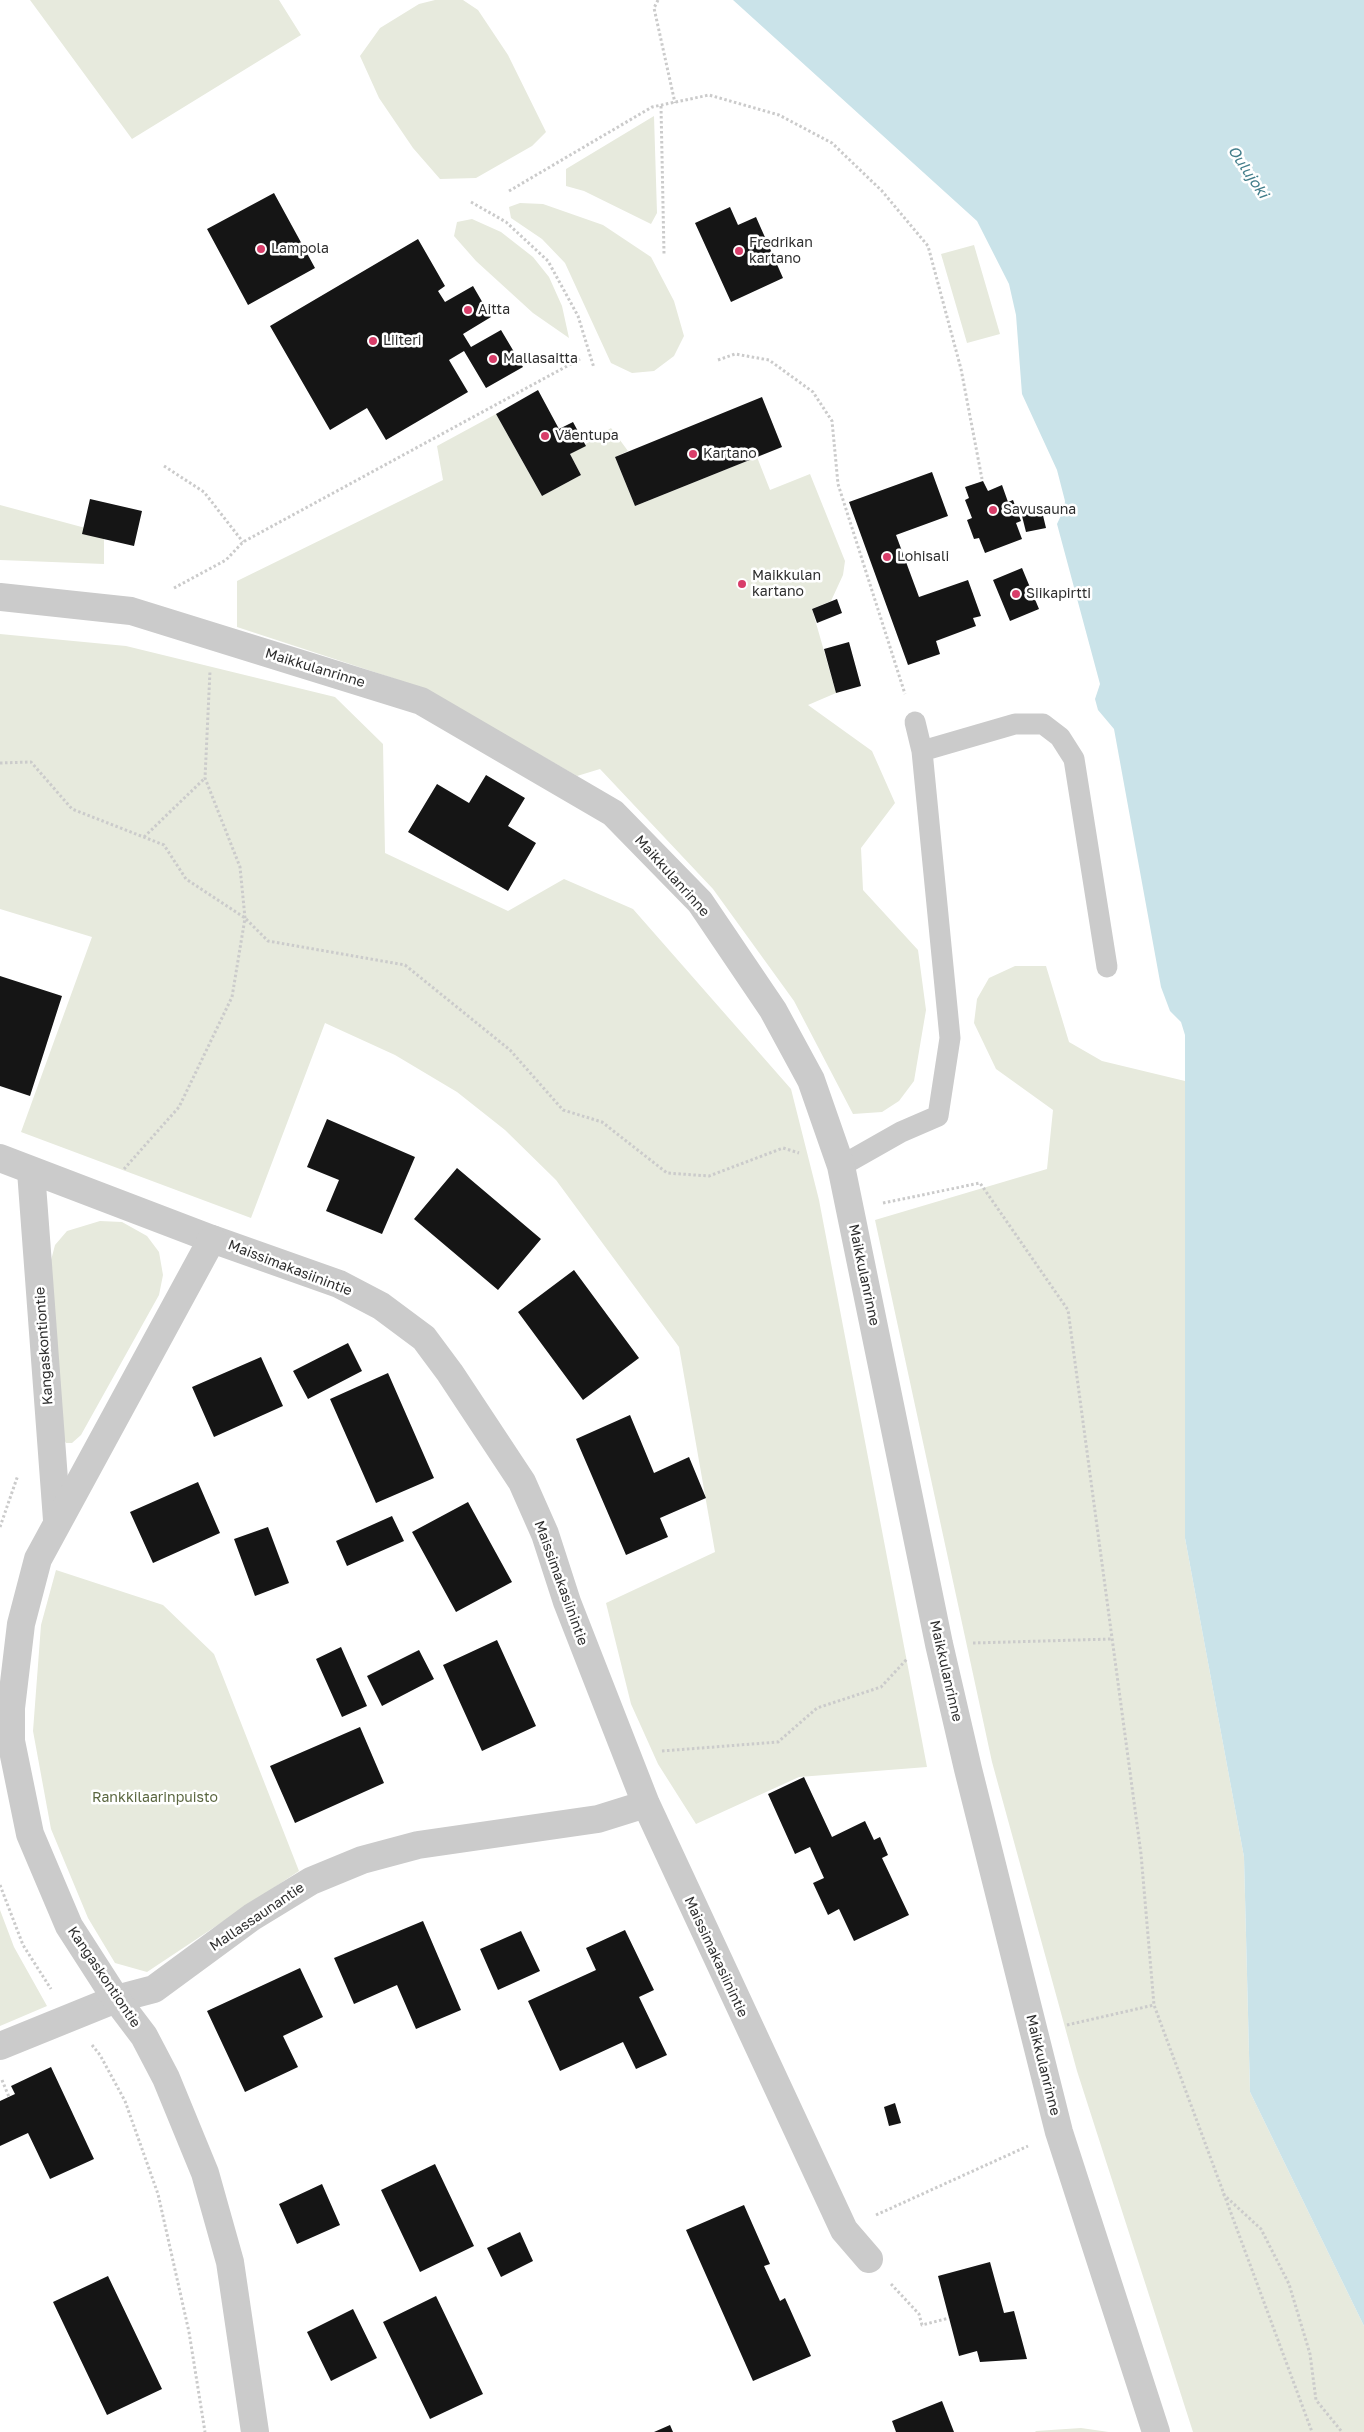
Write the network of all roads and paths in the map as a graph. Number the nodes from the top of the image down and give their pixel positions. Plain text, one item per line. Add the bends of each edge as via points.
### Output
1 (658, 0) edge
2 (675, 103) junction
3 (661, 106) junction
4 (509, 191) dead end
5 (471, 202) dead end
6 (664, 254) dead end
7 (580, 359) dead end
8 (718, 360) dead end
9 (594, 368) dead end
10 (164, 466) dead end
11 (982, 479) dead end
12 (244, 542) junction
13 (0, 597) edge
14 (132, 611) junction
15 (211, 636) junction
16 (915, 722) joint
17 (922, 751) junction
18 (0, 762) edge
19 (205, 778) junction
20 (144, 838) junction
21 (245, 918) junction
22 (1107, 966) dead end
23 (0, 1158) edge
24 (841, 1166) junction
25 (31, 1171) junction
26 (99, 1196) junction
27 (850, 1209) junction
28 (212, 1239) junction
29 (57, 1520) junction
30 (1112, 1639) junction
31 (939, 1644) junction
32 (6, 1708) edge
33 (626, 1753) junction
34 (646, 1804) junction
35 (0, 1885) edge
36 (116, 1999) junction
37 (1154, 2005) junction
38 (70, 2017) junction
39 (1036, 2033) junction
40 (0, 2046) edge
41 (0, 2075) edge
42 (9, 2097) dead end
43 (1059, 2132) junction
44 (1223, 2193) junction
45 (844, 2230) junction
46 (869, 2259) joint
47 (949, 2318) dead end
48 (205, 2432) edge
49 (255, 2432) edge
50 (1156, 2432) edge
51 (1312, 2432) edge
52 (1342, 2432) edge

1 - 2 path via 654,8
2 - 3 path
2 - 11 path via 709,95 779,115 832,143 882,191 928,246 961,369
3 - 4 path via 652,107
3 - 6 path
5 - 9 path via 506,222 548,261 578,316
7 - 12 path
8 - 16 path via 736,354 769,360 813,392 832,421 838,484
10 - 12 path via 204,492
12 - 14 path via 226,560
13 - 14 street, Maikkulanrinne
14 - 15 street, Maikkulanrinne
15 - 19 path
15 - 24 street, Maikkulanrinne via 420,701 613,813 700,902 773,1010 811,1080
16 - 17 lane
17 - 22 lane via 1015,724 1043,724 1060,737 1074,759
17 - 24 lane via 950,1038 938,1116 901,1132
18 - 20 path via 31,762 72,809
19 - 20 path
19 - 21 path via 240,867
20 - 21 path via 164,845 186,878
21 - 24 path via 268,941 405,965 510,1050 563,1110 602,1122 667,1173 709,1176 783,1148
21 - 26 path via 232,997 179,1106
23 - 25 street, Maissimakasiinintie
24 - 27 street, Maikkulanrinne
25 - 26 street, Maissimakasiinintie
25 - 29 street, Kangaskontiontie
26 - 28 street, Maissimakasiinintie
27 - 30 path via 980,1183 1068,1310
27 - 31 street, Maikkulanrinne
28 - 29 street, Kangaskontiontie
28 - 33 street, Maissimakasiinintie via 339,1284 381,1306 424,1338 522,1482 545,1534 567,1602
29 - 32 street, Kangaskontiontie via 38,1559 21,1624
30 - 31 path
30 - 37 path via 1141,1854
31 - 33 path via 917,1648 881,1687 817,1708 778,1742
31 - 39 street, Maikkulanrinne
32 - 36 street, Kangaskontiontie via 30,1834 69,1926
33 - 34 street, Maissimakasiinintie
34 - 36 street, Mallassaunantie via 598,1820 418,1844 362,1860 312,1881 252,1917 154,1989
34 - 45 street, Maissimakasiinintie
35 - 38 path via 23,1945
36 - 38 street, Mallassaunantie
36 - 49 street, Kangaskontiontie via 144,2036 166,2078 205,2173 230,2262
37 - 39 path
37 - 44 path
38 - 40 street, Mallassaunantie
38 - 48 path via 100,2054 126,2101 158,2194 189,2332
39 - 43 street, Maikkulanrinne
41 - 42 path
43 - 45 path
43 - 50 street, Maikkulanrinne
44 - 51 path
44 - 52 path via 1261,2229 1285,2276 1310,2354 1316,2400
45 - 46 street, Maissimakasiinintie
46 - 47 path via 919,2314 922,2325

